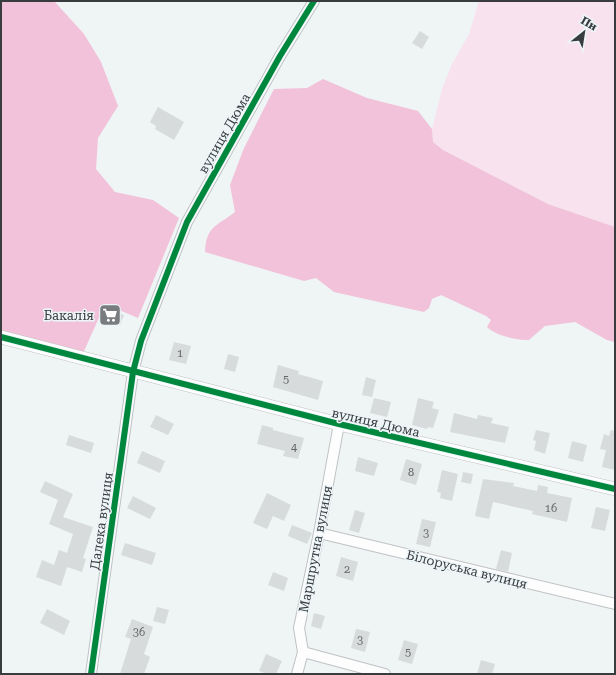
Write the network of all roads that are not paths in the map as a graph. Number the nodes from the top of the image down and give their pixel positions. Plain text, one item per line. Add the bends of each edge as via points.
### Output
1 (314, 1) edge
2 (1, 337) edge
3 (133, 372) junction
4 (339, 424) junction
5 (615, 489) edge
6 (319, 533) junction
7 (615, 604) edge
8 (303, 652) junction
9 (91, 674) edge
10 (298, 674) edge
11 (385, 674) edge

1 - 3 street, вулиця Дюма via 280,56 187,222 141,341
2 - 3 street, вулиця Дюма
3 - 4 street, вулиця Дюма
3 - 9 street, Далека вулиця
4 - 5 street, вулиця Дюма
4 - 6 street, Маршрутна вулиця
6 - 7 street, Білоруська вулиця
6 - 8 street, Маршрутна вулиця via 299,628
8 - 10 street, Маршрутна вулиця
8 - 11 street

